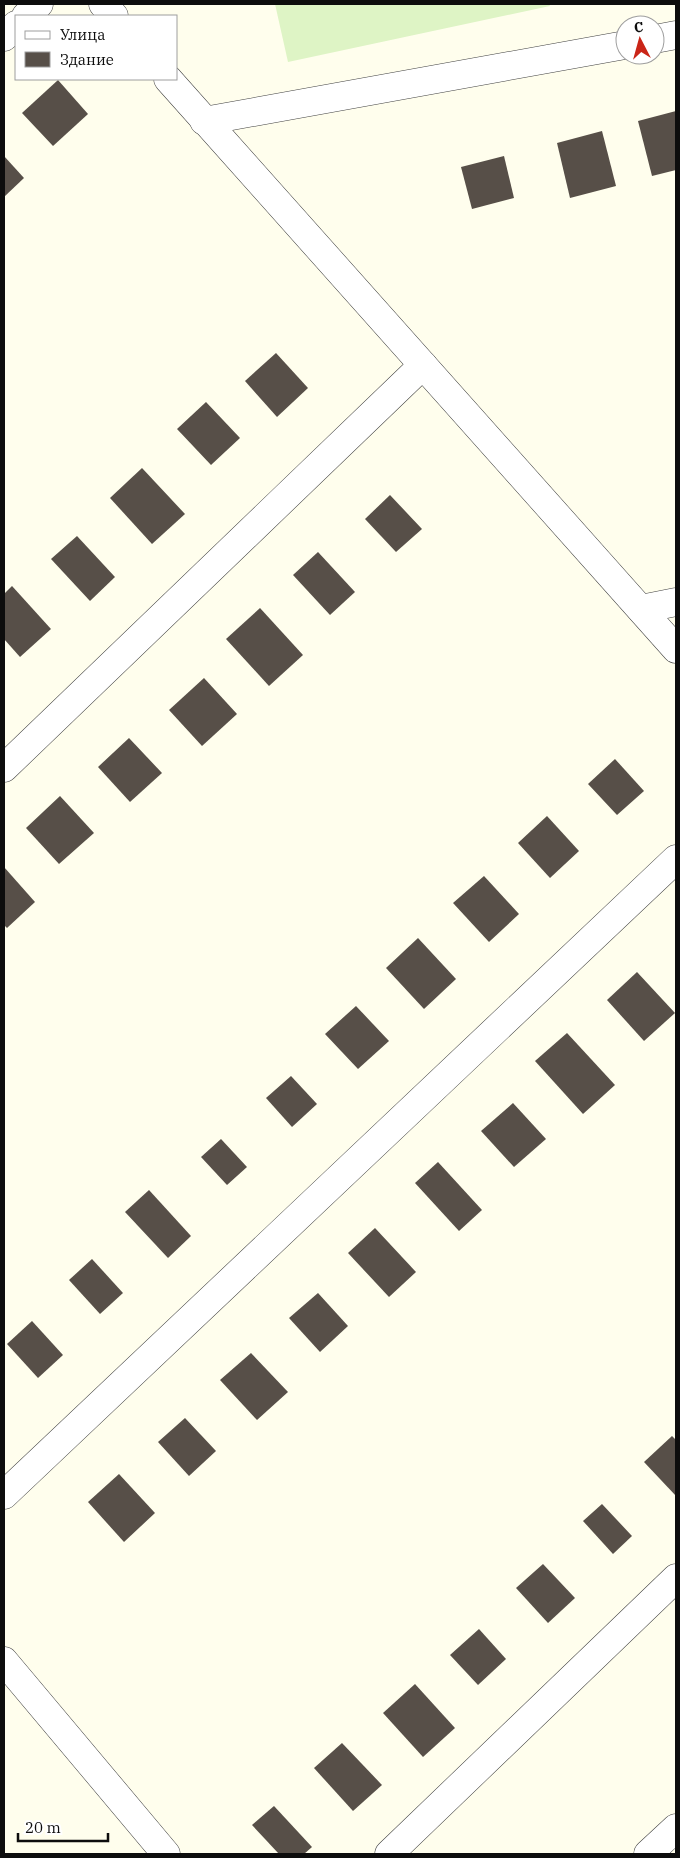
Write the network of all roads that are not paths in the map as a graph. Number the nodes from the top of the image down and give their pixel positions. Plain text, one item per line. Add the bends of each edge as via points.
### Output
1 (39, 4) edge
2 (103, 4) edge
3 (27, 15) edge
4 (113, 15) edge
5 (15, 26) edge
6 (4, 37) edge
7 (615, 47) edge
8 (169, 80) edge
9 (204, 121) junction
10 (422, 365) junction
11 (676, 602) edge
12 (641, 609) junction
13 (676, 649) edge
14 (4, 768) edge
15 (676, 859) edge
16 (4, 1495) edge
17 (676, 1578) edge
18 (4, 1661) edge
19 (676, 1828) edge
20 (166, 1854) edge
21 (389, 1854) edge
22 (648, 1854) edge

1 - 3 street
2 - 4 street
5 - 6 street
7 - 9 street
8 - 9 street
9 - 10 street
10 - 12 street
10 - 14 street
11 - 12 street
12 - 13 street
15 - 16 street
17 - 21 street
18 - 20 street
19 - 22 street

